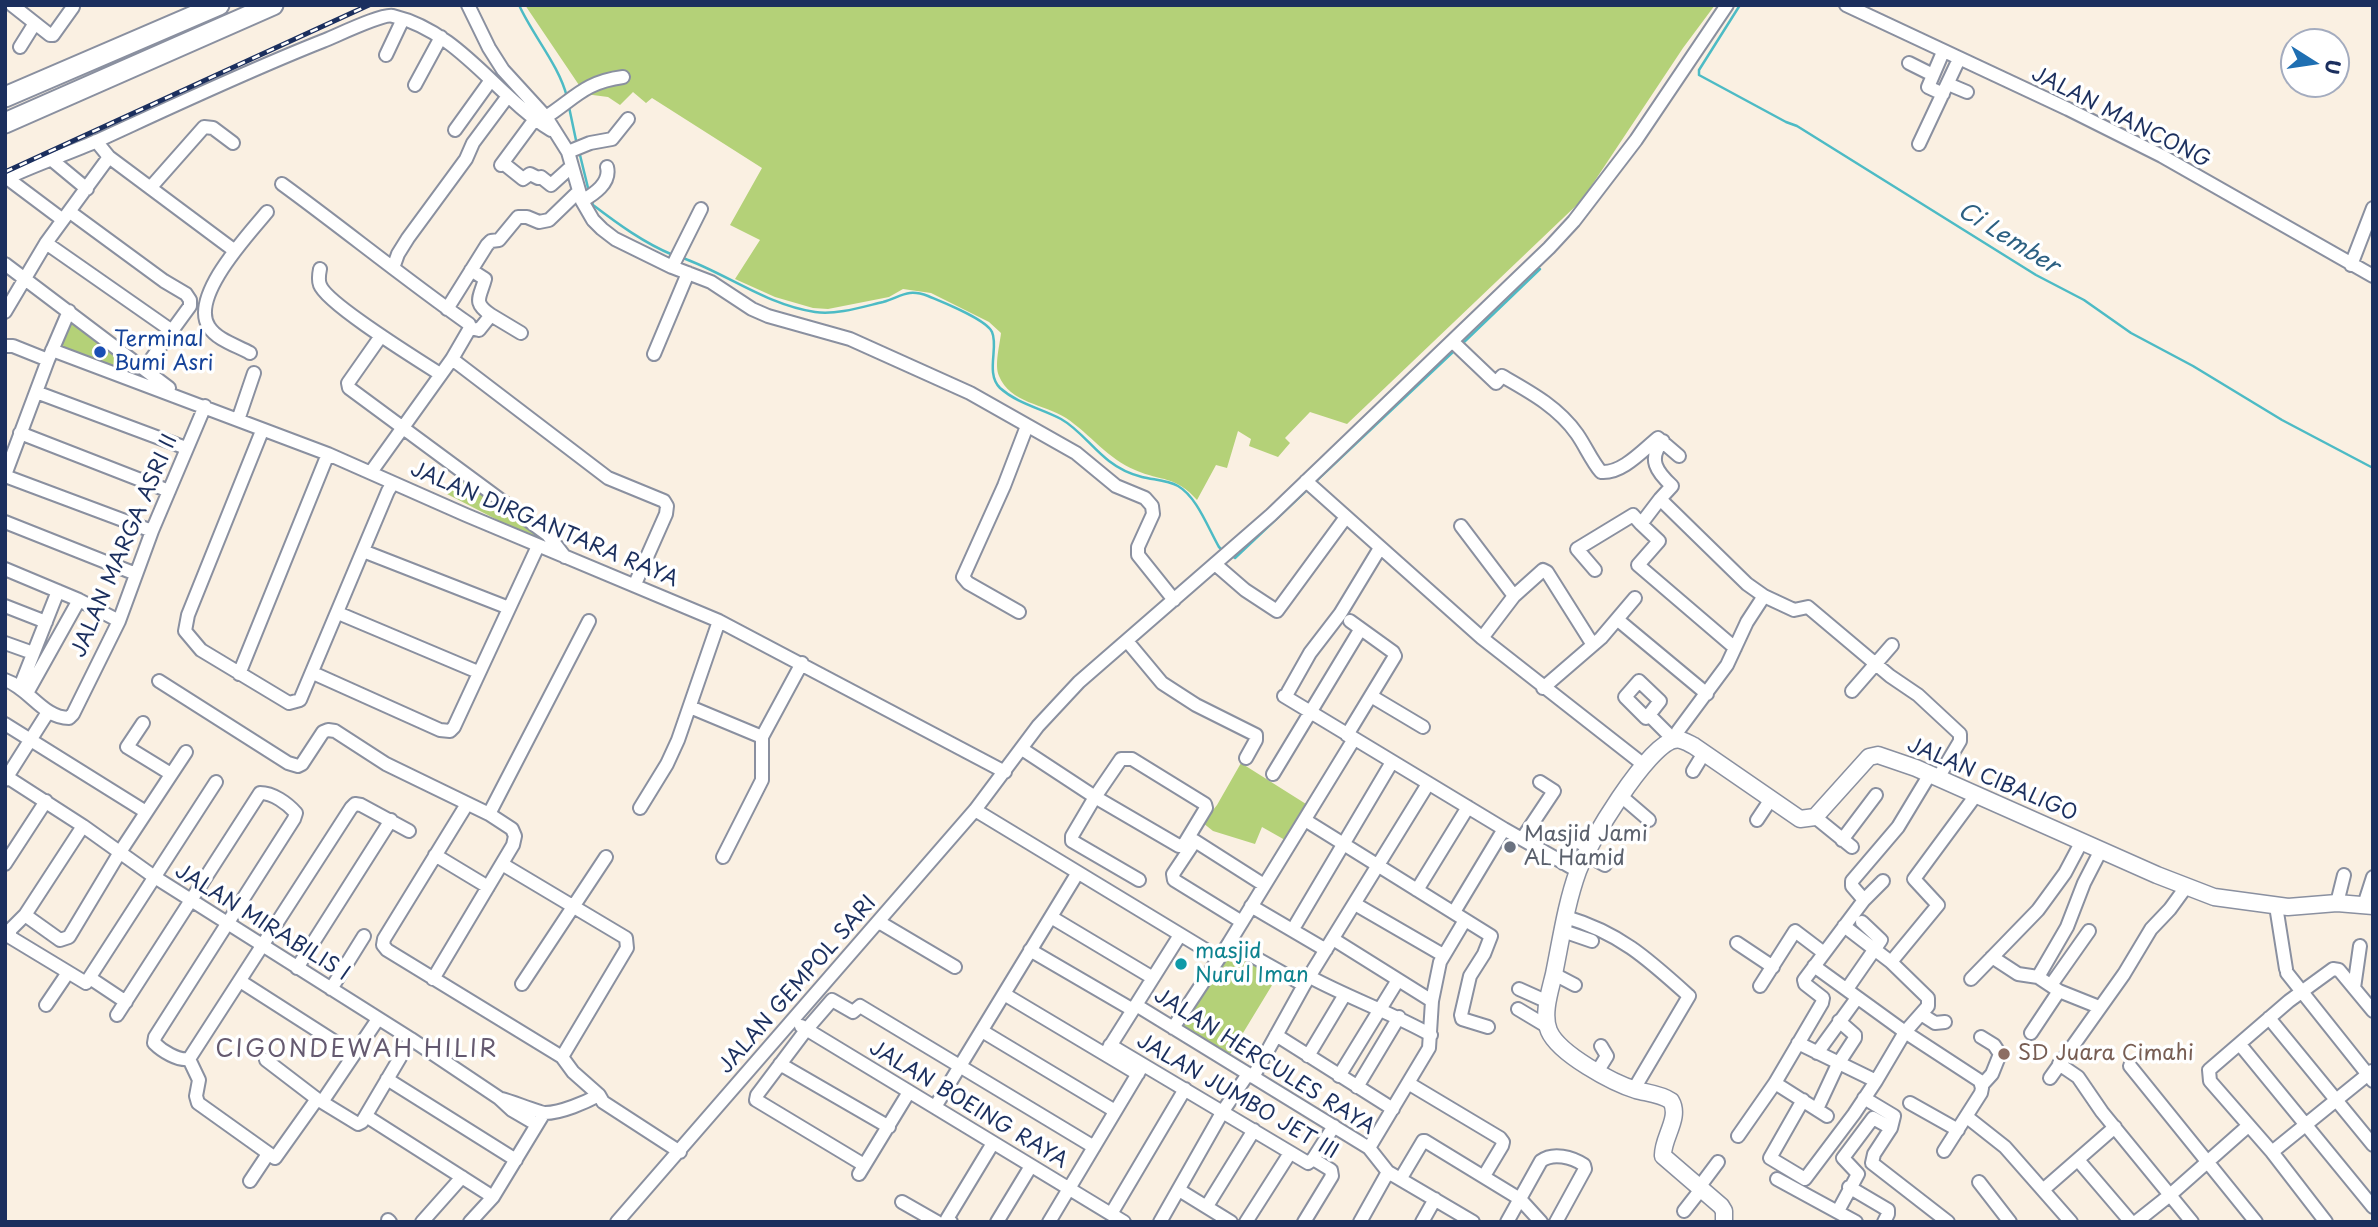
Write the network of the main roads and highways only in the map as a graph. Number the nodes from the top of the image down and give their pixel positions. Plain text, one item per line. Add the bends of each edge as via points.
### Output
1 (219, 5) edge
2 (273, 5) edge
3 (5, 97) edge
4 (5, 122) edge
5 (2368, 905) edge
6 (1724, 1222) edge

1 - 3 highway
2 - 4 highway
5 - 6 main road, JALAN CIBALIGO via 2282,906 2214,897 1934,776 1873,755 1815,817 1800,820 1704,752 1675,740 1644,765 1587,850 1565,924 1548,1002 1548,1027 1558,1043 1597,1072 1671,1101 1674,1112 1663,1156 1721,1206

